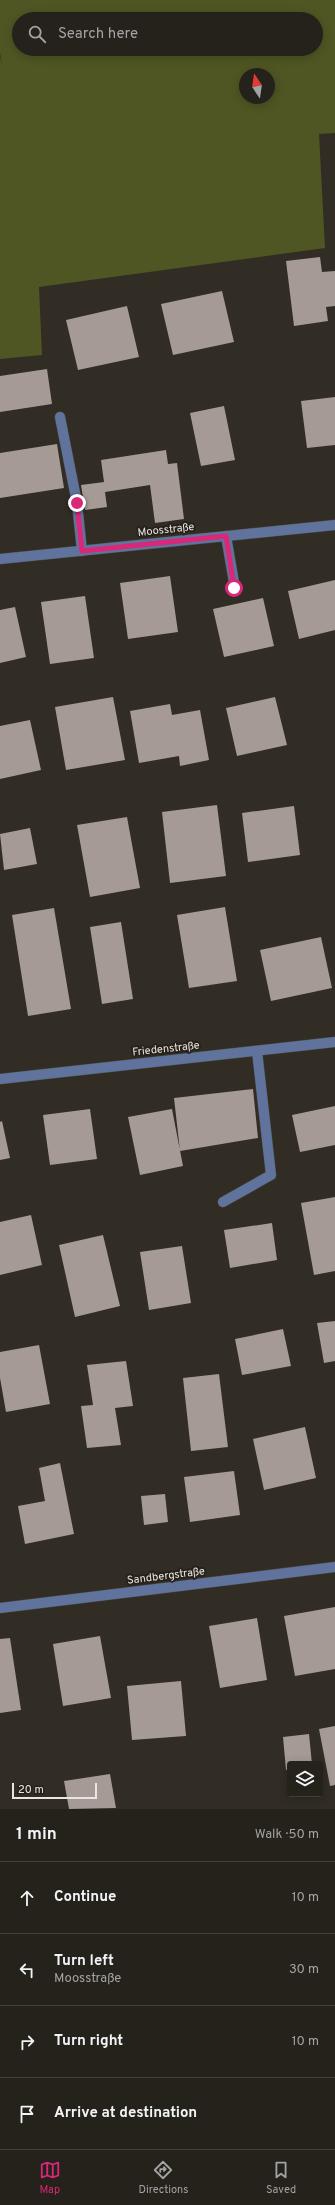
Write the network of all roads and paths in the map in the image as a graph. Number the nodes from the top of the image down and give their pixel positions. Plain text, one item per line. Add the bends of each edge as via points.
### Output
1 (60, 417) dead end
2 (335, 525) edge
3 (226, 536) junction
4 (82, 551) junction
5 (0, 559) edge
6 (234, 588) dead end
7 (335, 1042) edge
8 (258, 1051) junction
9 (0, 1079) edge
10 (223, 1202) dead end
11 (335, 1567) edge
12 (0, 1608) edge

1 - 4 street via 77,503
2 - 3 street, Moosstraße
3 - 4 street, Moosstraße
3 - 6 street
4 - 5 street, Moosstraße
7 - 8 street, Friedenstraße
8 - 9 street, Friedenstraße
8 - 10 street via 271,1175
11 - 12 street, Sandbergstraße

